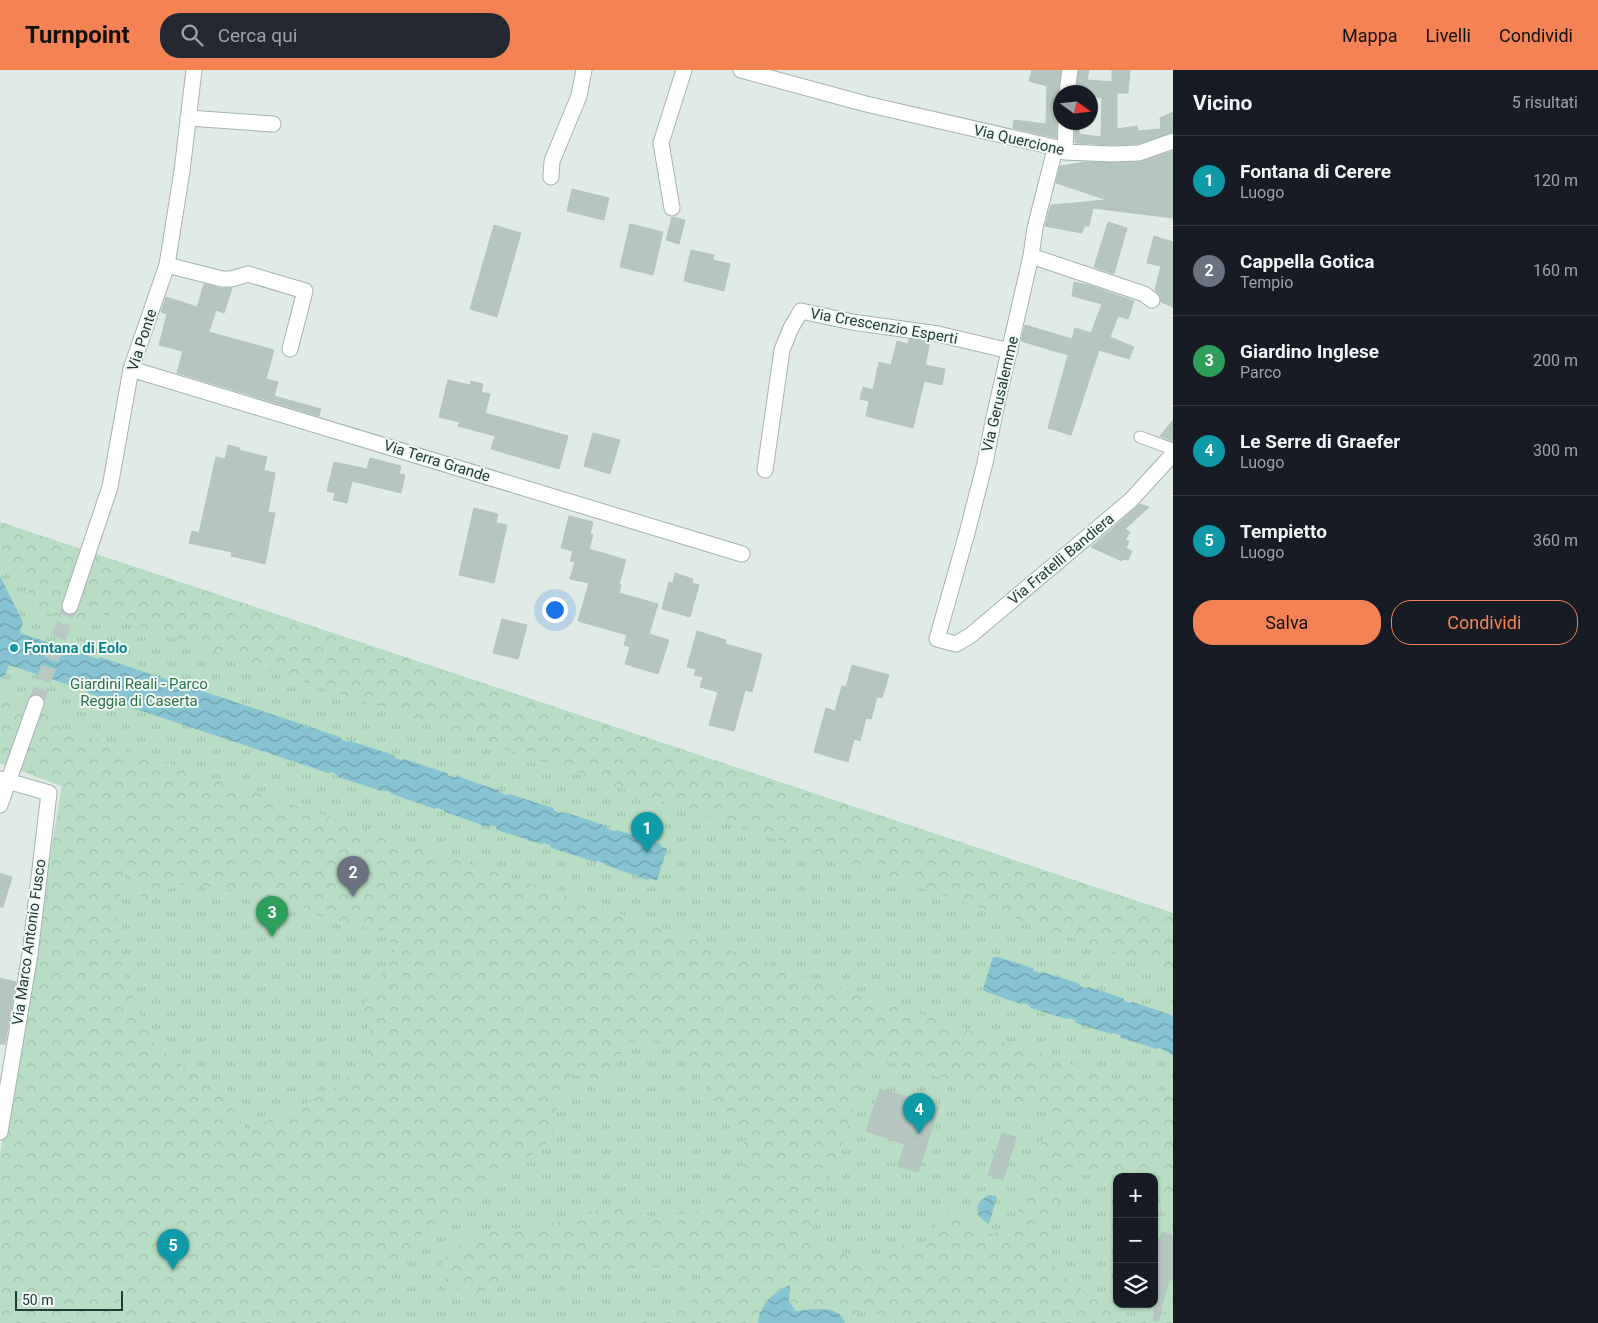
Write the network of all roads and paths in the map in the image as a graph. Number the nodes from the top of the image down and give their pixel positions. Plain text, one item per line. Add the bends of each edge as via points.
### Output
1 (194, 70) edge
2 (584, 70) edge
3 (684, 70) edge
4 (741, 70) edge
5 (1070, 70) edge
6 (1069, 85) edge
7 (188, 118) junction
8 (273, 124) dead end
9 (1065, 130) edge
10 (1173, 141) edge
11 (1061, 150) junction
12 (550, 177) dead end
13 (672, 208) dead end
14 (1031, 256) junction
15 (168, 265) junction
16 (1152, 300) dead end
17 (290, 349) dead end
18 (1010, 351) junction
19 (131, 370) junction
20 (1140, 437) dead end
21 (1173, 449) edge
22 (1173, 454) edge
23 (765, 470) dead end
24 (742, 554) dead end
25 (70, 606) tunnel mouth
26 (937, 639) joint
27 (36, 702) tunnel mouth
28 (4, 780) edge
29 (0, 805) edge
30 (0, 1132) edge

1 - 7 street, Via Ponte
2 - 12 street via 579,96 552,161
3 - 13 street via 661,143
4 - 11 street, Via Quercione via 866,104
5 - 6 street
7 - 8 street
7 - 15 street, Via Ponte
9 - 11 street, Via Gerusalemme
10 - 11 street, Via Quercione via 1139,153
11 - 14 street, Via Gerusalemme via 1053,157
14 - 16 street via 1144,294
14 - 18 street, Via Gerusalemme
15 - 17 street via 222,279 248,274 305,291
15 - 19 street, Via Ponte
18 - 23 street, Via Crescenzio Esperti via 938,334 801,311 782,350
18 - 26 street, Via Gerusalemme via 985,463
19 - 24 street, Via Terra Grande
19 - 25 street, Via Ponte via 110,487
20 - 21 street
22 - 26 street, Via Fratelli Bandiera via 1131,500 971,635 956,644
27 - 28 street
28 - 29 street
28 - 30 street, Via Marco Antonio Fusco via 49,793 30,954

